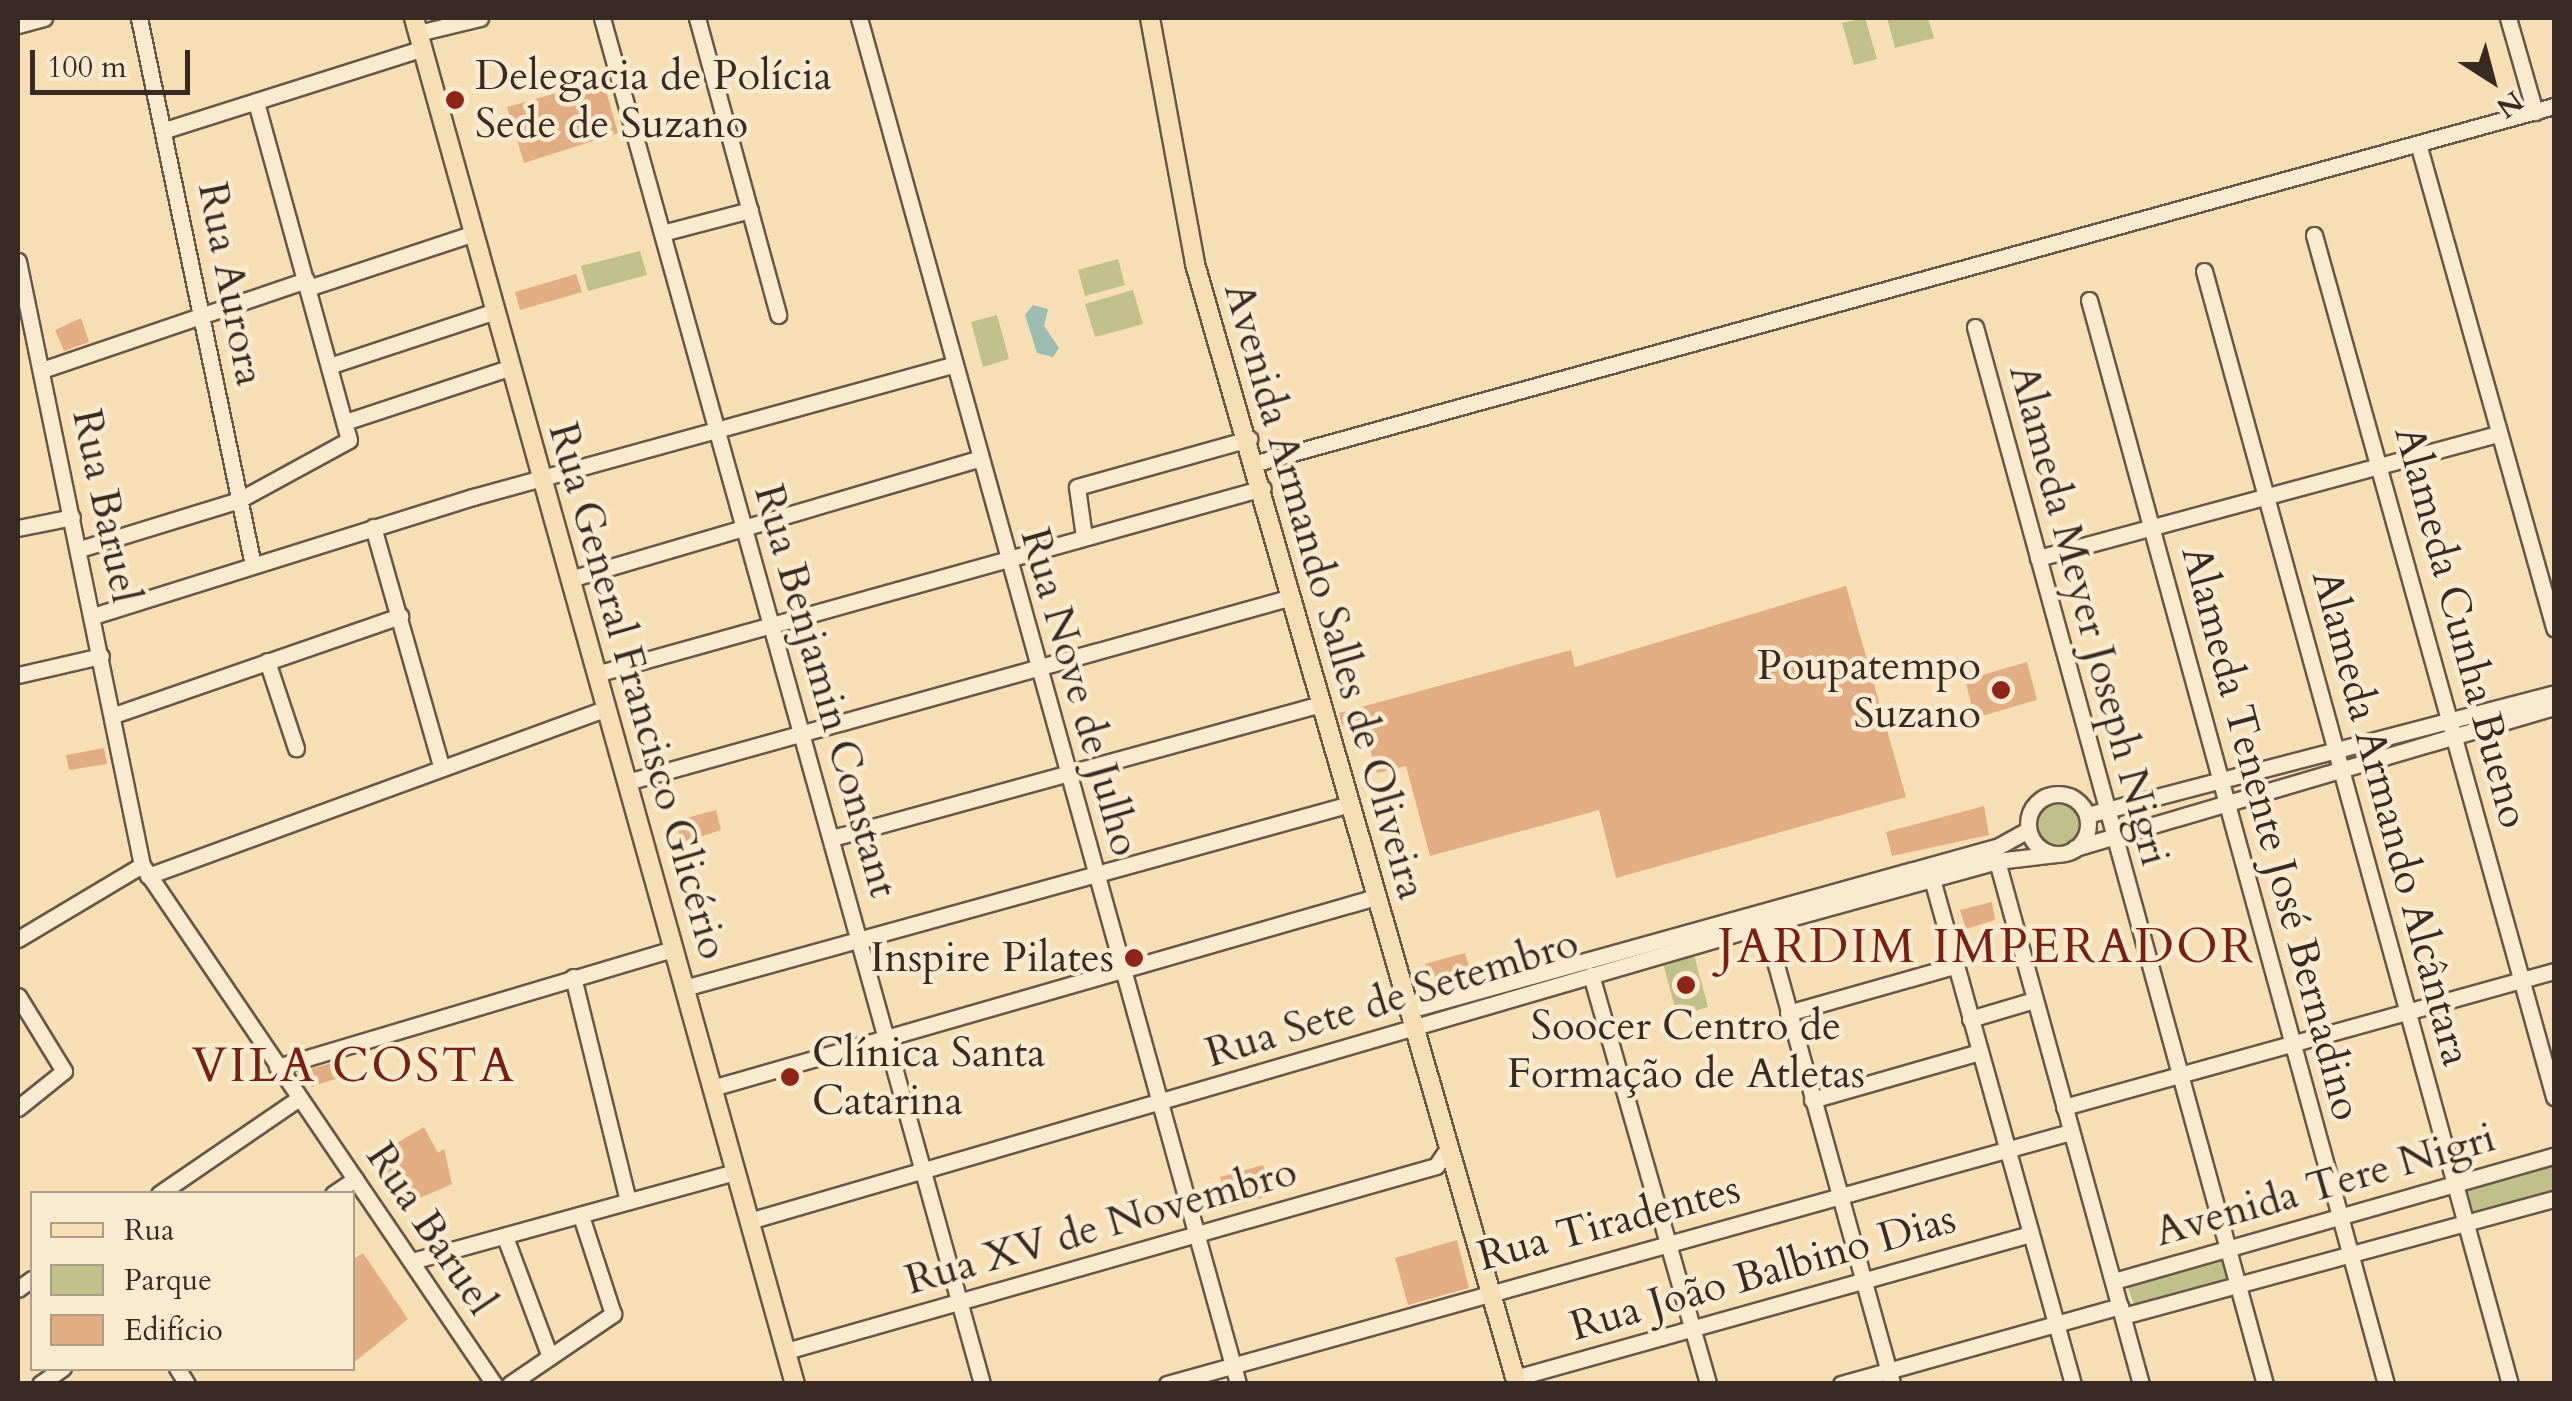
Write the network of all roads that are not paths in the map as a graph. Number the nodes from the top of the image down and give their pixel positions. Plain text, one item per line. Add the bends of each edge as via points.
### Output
1 (44, 18) edge
2 (139, 18) edge
3 (480, 18) edge
4 (602, 18) edge
5 (697, 18) edge
6 (859, 18) edge
7 (1150, 18) edge
8 (2508, 18) edge
9 (18, 25) edge
10 (418, 33) edge
11 (256, 102) junction
12 (2554, 106) edge
13 (2535, 112) junction
14 (164, 130) junction
15 (2419, 146) junction
16 (750, 210) junction
17 (474, 233) junction
18 (662, 233) junction
19 (2314, 234) dead end
20 (18, 261) edge
21 (2204, 272) dead end
22 (307, 284) junction
23 (2089, 300) dead end
24 (495, 311) junction
25 (778, 315) dead end
26 (202, 318) junction
27 (1974, 327) dead end
28 (36, 346) junction
29 (18, 350) edge
30 (952, 365) junction
31 (329, 366) junction
32 (511, 366) junction
33 (42, 370) junction
34 (345, 422) junction
35 (715, 427) junction
36 (2499, 434) junction
37 (1249, 439) junction
38 (978, 459) junction
39 (1256, 463) junction
40 (2381, 467) junction
41 (542, 478) junction
42 (1264, 488) junction
43 (2267, 498) junction
44 (238, 500) junction
45 (72, 517) junction
46 (742, 526) junction
47 (373, 527) junction
48 (18, 528) edge
49 (2152, 529) junction
50 (1084, 537) junction
51 (80, 549) junction
52 (2038, 558) junction
53 (1006, 560) junction
54 (253, 565) junction
55 (570, 579) junction
56 (1292, 597) junction
57 (93, 616) junction
58 (400, 616) junction
59 (771, 625) junction
60 (2554, 628) edge
61 (101, 656) junction
62 (267, 661) junction
63 (1038, 664) junction
64 (596, 674) junction
65 (18, 675) edge
66 (2554, 692) edge
67 (1321, 704) junction
68 (2554, 707) edge
69 (606, 708) junction
70 (114, 715) junction
71 (2454, 728) junction
72 (802, 730) junction
73 (296, 748) dead end
74 (2340, 761) junction
75 (440, 765) junction
76 (1067, 775) junction
77 (2098, 778) junction
78 (626, 782) junction
79 (2222, 792) junction
80 (2069, 796) junction
81 (1350, 804) junction
82 (2086, 815) junction
83 (2108, 816) junction
84 (2028, 830) junction
85 (2112, 833) junction
86 (832, 838) junction
87 (2076, 848) junction
88 (2056, 854) junction
89 (1996, 861) junction
90 (145, 870) junction
91 (1095, 875) junction
92 (1932, 879) junction
93 (1376, 897) junction
94 (1765, 925) junction
95 (18, 938) edge
96 (859, 939) junction
97 (674, 949) junction
98 (1954, 966) junction
99 (2554, 970) edge
100 (1121, 971) junction
101 (1592, 974) junction
102 (573, 977) junction
103 (2520, 979) junction
104 (684, 988) junction
105 (18, 996) edge
106 (2034, 1000) junction
107 (2408, 1012) junction
108 (1788, 1014) junction
109 (1412, 1019) junction
110 (1970, 1019) junction
111 (886, 1039) junction
112 (2292, 1042) junction
113 (1980, 1052) junction
114 (276, 1067) junction
115 (2178, 1073) junction
116 (712, 1088) junction
117 (2554, 1097) edge
118 (298, 1099) junction
119 (1812, 1100) junction
120 (1157, 1105) junction
121 (2064, 1107) junction
122 (18, 1108) edge
123 (2070, 1132) junction
124 (1449, 1147) junction
125 (2007, 1150) junction
126 (2554, 1156) edge
127 (1436, 1166) junction
128 (927, 1169) junction
129 (736, 1172) junction
130 (1458, 1177) junction
131 (355, 1179) junction
132 (2454, 1186) junction
133 (163, 1191) edge
134 (337, 1191) edge
135 (1840, 1196) junction
136 (2554, 1199) edge
137 (628, 1201) junction
138 (581, 1216) junction
139 (2341, 1218) junction
140 (750, 1221) junction
141 (2465, 1222) junction
142 (2030, 1234) junction
143 (1197, 1235) junction
144 (505, 1236) junction
145 (1666, 1244) junction
146 (2228, 1248) junction
147 (2350, 1253) junction
148 (412, 1262) junction
149 (2114, 1281) junction
150 (1864, 1284) junction
151 (2239, 1285) junction
152 (1491, 1292) junction
153 (961, 1304) junction
154 (2122, 1311) junction
155 (2056, 1325) junction
156 (1692, 1330) junction
157 (786, 1351) junction
158 (550, 1357) junction
159 (1233, 1364) junction
160 (1891, 1377) edge
161 (1516, 1381) edge
162 (494, 1383) edge
163 (510, 1384) edge
164 (795, 1384) edge
165 (982, 1384) edge
166 (1167, 1384) edge
167 (1238, 1384) edge
168 (1708, 1384) edge
169 (1841, 1384) edge
170 (2074, 1384) edge
171 (2141, 1384) edge
172 (2265, 1384) edge
173 (2386, 1384) edge
174 (2510, 1384) edge

1 - 9 street
2 - 14 street, Rua Aurora
3 - 10 street
4 - 18 street, Rua Benjamin Constant
5 - 16 street
6 - 30 street, Rua Nove de Julho
7 - 37 main road, Avenida Armando Salles de Oliveira via 1194,264
8 - 13 street
10 - 11 street
10 - 17 main road, Rua General Francisco Glicério
11 - 14 street
11 - 22 street
12 - 13 street
13 - 15 street
14 - 26 street, Rua Aurora
15 - 36 street
15 - 39 street
16 - 18 street
16 - 25 street
17 - 22 street
17 - 24 main road, Rua General Francisco Glicério
18 - 35 street, Rua Benjamin Constant
19 - 40 street, Alameda Cunha Bueno
20 - 28 street, Rua Baruel
21 - 43 street, Alameda Armando Alcântara
22 - 26 street
22 - 31 street
23 - 49 street, Alameda Tenente José Bernadino
24 - 31 street
24 - 32 main road, Rua General Francisco Glicério
26 - 33 street
26 - 44 street, Rua Aurora
27 - 52 street, Alameda Meyer Joseph Nigri
28 - 29 street
28 - 33 street, Rua Baruel
30 - 35 street
30 - 38 street, Rua Nove de Julho
31 - 34 street
32 - 34 street
32 - 41 main road, Rua General Francisco Glicério
33 - 45 street, Rua Baruel
34 - 44 street via 348,440 340,450
35 - 41 street
35 - 46 street, Rua Benjamin Constant
36 - 40 street
36 - 60 street
37 - 39 main road, Avenida Armando Salles de Oliveira
37 - 50 street via 1077,487
38 - 46 street
38 - 53 street, Rua Nove de Julho
39 - 42 main road, Avenida Armando Salles de Oliveira
40 - 43 street
40 - 71 street, Alameda Cunha Bueno
41 - 47 street
41 - 55 main road, Rua General Francisco Glicério
42 - 50 street
42 - 56 main road, Avenida Armando Salles de Oliveira
43 - 49 street
43 - 74 street, Alameda Armando Alcântara
44 - 51 street
44 - 54 street, Rua Aurora
45 - 48 street
45 - 51 street, Rua Baruel
46 - 55 street
46 - 59 street, Rua Benjamin Constant
47 - 54 street
47 - 58 street
49 - 52 street
49 - 79 street, Alameda Tenente José Bernadino
50 - 53 street
51 - 57 street, Rua Baruel
52 - 77 street, Alameda Meyer Joseph Nigri
53 - 59 street
53 - 63 street, Rua Nove de Julho
54 - 57 street
55 - 64 main road, Rua General Francisco Glicério
56 - 63 street
56 - 67 main road, Avenida Armando Salles de Oliveira
57 - 61 street, Rua Baruel
58 - 62 street
58 - 75 street
59 - 64 street
59 - 72 street, Rua Benjamin Constant
61 - 65 street
61 - 70 street, Rua Baruel
62 - 70 street
62 - 73 street
63 - 72 street
63 - 76 street, Rua Nove de Julho
64 - 69 main road, Rua General Francisco Glicério
66 - 71 street
67 - 76 street
67 - 81 main road, Avenida Armando Salles de Oliveira
68 - 71 street
69 - 75 street
69 - 78 main road, Rua General Francisco Glicério
70 - 90 street, Rua Baruel
71 - 74 street
71 - 103 street, Alameda Cunha Bueno
72 - 78 street
72 - 86 street, Rua Benjamin Constant
74 - 79 street
74 - 107 street, Alameda Armando Alcântara
75 - 90 street
76 - 86 street
76 - 91 street, Rua Nove de Julho
77 - 80 street
77 - 83 street, Alameda Meyer Joseph Nigri
78 - 97 main road, Rua General Francisco Glicério
79 - 83 street
79 - 85 street
79 - 112 street, Alameda Tenente José Bernadino
80 - 82 street
80 - 84 street via 2036,803
81 - 91 street
81 - 93 main road, Avenida Armando Salles de Oliveira
82 - 83 street
82 - 87 street
83 - 85 street, Alameda Meyer Joseph Nigri
84 - 88 street via 2038,847
84 - 109 street, Rua Sete de Setembro via 1998,846
85 - 87 street
85 - 115 street, Alameda Meyer Joseph Nigri
86 - 96 street, Rua Benjamin Constant
87 - 88 street
88 - 89 street, Rua Sete de Setembro
89 - 92 street, Rua Sete de Setembro
89 - 106 street
90 - 95 street
90 - 114 street, Rua Baruel
91 - 96 street
91 - 100 street, Rua Nove de Julho
92 - 94 street, Rua Sete de Setembro
92 - 98 street
93 - 100 street
93 - 109 main road, Avenida Armando Salles de Oliveira
94 - 101 street, Rua Sete de Setembro
94 - 108 street
96 - 104 street
96 - 111 street, Rua Benjamin Constant
97 - 102 street
97 - 104 main road, Rua General Francisco Glicério
98 - 108 street
98 - 110 street
99 - 103 street
100 - 111 street
100 - 120 street, Rua Nove de Julho
101 - 109 street, Rua Sete de Setembro
101 - 145 street
102 - 114 street
102 - 137 street
103 - 107 street
103 - 117 street, Alameda Cunha Bueno
104 - 116 main road, Rua General Francisco Glicério
105 - 122 street via 64,1071
106 - 110 street
106 - 121 street
107 - 112 street
107 - 132 street, Alameda Armando Alcântara
108 - 119 street
109 - 120 street, Rua Sete de Setembro
109 - 124 main road, Avenida Armando Salles de Oliveira
110 - 113 street
111 - 116 street
111 - 128 street, Rua Benjamin Constant
112 - 115 street
112 - 139 street, Alameda Tenente José Bernadino
113 - 119 street
113 - 125 street
114 - 118 street, Rua Baruel
115 - 121 street
115 - 146 street, Alameda Meyer Joseph Nigri
116 - 129 main road, Rua General Francisco Glicério
118 - 131 street, Rua Baruel
118 - 133 street
119 - 135 street
120 - 128 street, Rua Sete de Setembro
120 - 143 street, Rua Nove de Julho
121 - 123 street
123 - 125 street, Rua Tiradentes
123 - 149 street
124 - 127 street
124 - 130 main road, Avenida Armando Salles de Oliveira
125 - 135 street, Rua Tiradentes
125 - 142 street
126 - 132 street, Avenida Tere Nigri
127 - 130 street
127 - 143 street, Rua XV de Novembro
128 - 140 street, Rua Sete de Setembro
128 - 153 street, Rua Benjamin Constant
129 - 137 street
129 - 140 main road, Rua General Francisco Glicério
130 - 152 main road, Avenida Armando Salles de Oliveira
131 - 134 street
131 - 148 street, Rua Baruel
132 - 139 street, Avenida Tere Nigri
132 - 141 street, Alameda Armando Alcântara
135 - 145 street, Rua Tiradentes
135 - 150 street
136 - 141 street, Avenida Tere Nigri
137 - 138 street
138 - 144 street
138 - 158 street via 614,1308 606,1324
139 - 146 street, Avenida Tere Nigri
139 - 147 street, Alameda Tenente José Bernadino
140 - 157 main road, Rua General Francisco Glicério
141 - 147 street, Avenida Tere Nigri
141 - 174 street, Alameda Armando Alcântara
142 - 150 street, Rua João Balbino Dias
142 - 155 street
143 - 153 street, Rua XV de Novembro
143 - 159 street, Rua Nove de Julho
144 - 148 street
144 - 158 street
145 - 152 street, Rua Tiradentes
145 - 156 street
146 - 149 street, Avenida Tere Nigri
146 - 151 street, Alameda Meyer Joseph Nigri
147 - 151 street, Avenida Tere Nigri
147 - 173 street, Alameda Tenente José Bernadino
148 - 162 street, Rua Baruel
149 - 154 street
150 - 156 street, Rua João Balbino Dias
150 - 160 street
151 - 154 street, Avenida Tere Nigri
151 - 172 street, Alameda Meyer Joseph Nigri
152 - 159 street, Rua Tiradentes
152 - 161 main road, Avenida Armando Salles de Oliveira
153 - 157 street, Rua XV de Novembro
153 - 165 street, Rua Benjamin Constant
154 - 155 street, Avenida Tere Nigri
154 - 171 street
155 - 160 street, Avenida Tere Nigri
155 - 170 street
156 - 161 street, Rua João Balbino Dias
156 - 168 street
157 - 164 main road, Rua General Francisco Glicério
158 - 163 street
159 - 166 street, Rua Tiradentes
159 - 167 street, Rua Nove de Julho
160 - 169 street, Avenida Tere Nigri

